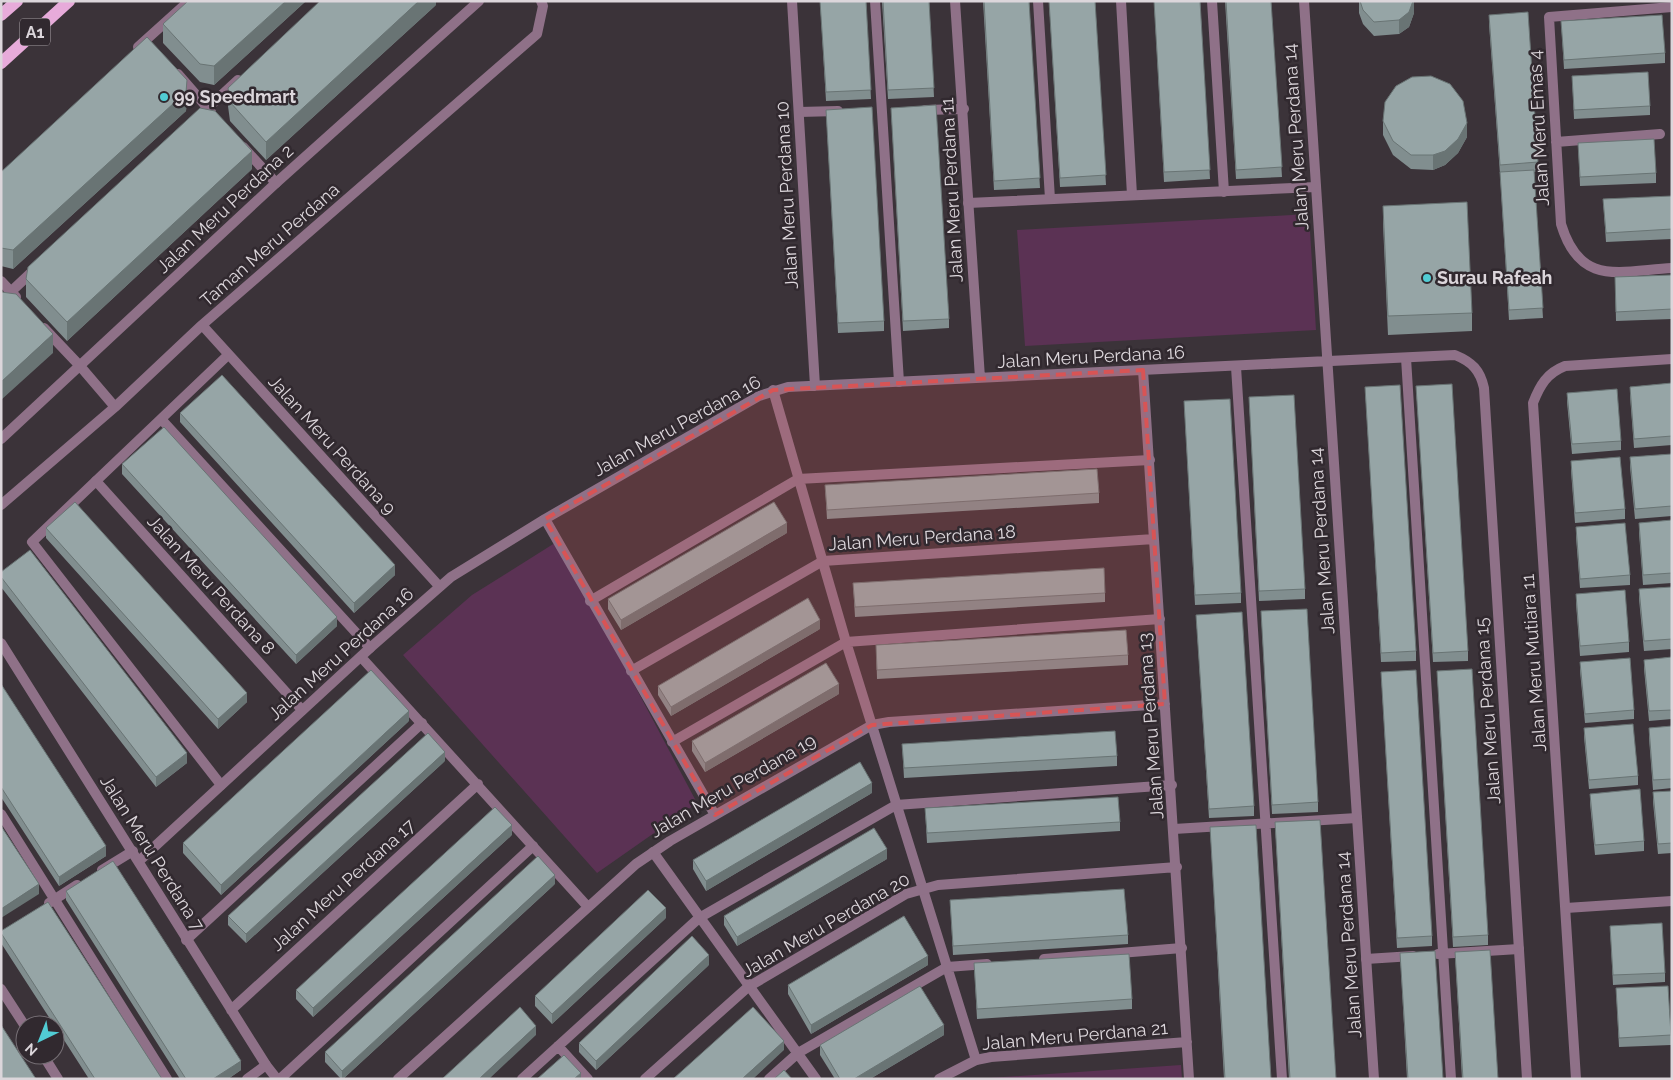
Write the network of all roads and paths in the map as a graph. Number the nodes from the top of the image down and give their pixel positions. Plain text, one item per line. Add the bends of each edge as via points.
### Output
1 (17, 1) edge
2 (69, 1) edge
3 (189, 1) edge
4 (541, 1) edge
5 (792, 1) edge
6 (875, 1) edge
7 (955, 1) edge
8 (1038, 1) edge
9 (1121, 1) edge
10 (1212, 1) edge
11 (1304, 1) edge
12 (475, 3) edge
13 (1672, 7) edge
14 (1, 15) edge
15 (133, 52) edge
16 (1, 63) edge
17 (171, 66) edge
18 (244, 75) edge
19 (207, 108) junction
20 (964, 109) junction
21 (918, 110) edge
22 (844, 111) edge
23 (799, 112) junction
24 (220, 122) edge
25 (186, 129) edge
26 (1660, 134) dead end
27 (238, 142) edge
28 (1556, 142) junction
29 (276, 183) junction
30 (1316, 187) junction
31 (1224, 192) junction
32 (1132, 195) junction
33 (1050, 198) junction
34 (968, 203) junction
35 (40, 265) edge
36 (1672, 268) edge
37 (1, 281) edge
38 (11, 292) junction
39 (1, 301) edge
40 (24, 305) edge
41 (36, 319) edge
42 (202, 325) junction
43 (228, 355) junction
44 (1455, 355) joint
45 (1406, 358) junction
46 (1672, 359) edge
47 (1327, 362) junction
48 (80, 366) junction
49 (1236, 367) junction
50 (1143, 370) junction
51 (980, 378) junction
52 (899, 382) junction
53 (815, 386) junction
54 (773, 390) junction
55 (115, 407) junction
56 (161, 419) junction
57 (1, 440) edge
58 (1150, 460) junction
59 (798, 479) junction
60 (96, 481) junction
61 (1, 505) edge
62 (545, 518) junction
63 (1154, 539) junction
64 (823, 561) junction
65 (439, 586) junction
66 (590, 601) junction
67 (1160, 619) junction
68 (846, 642) junction
69 (1, 643) edge
70 (370, 648) junction
71 (361, 657) junction
72 (631, 671) junction
73 (1165, 704) junction
74 (302, 710) junction
75 (422, 723) junction
76 (872, 725) junction
77 (672, 742) junction
78 (478, 784) junction
79 (221, 785) junction
80 (1172, 785) junction
81 (896, 805) junction
82 (1, 814) edge
83 (715, 815) junction
84 (1357, 818) junction
85 (1264, 822) junction
86 (1174, 829) junction
87 (533, 846) junction
88 (133, 851) junction
89 (653, 852) junction
90 (139, 861) junction
91 (1177, 867) junction
92 (923, 888) junction
93 (54, 900) junction
94 (1672, 901) edge
95 (588, 907) junction
96 (1566, 908) junction
97 (39, 909) edge
98 (699, 918) junction
99 (186, 940) junction
100 (1182, 948) junction
101 (1519, 949) junction
102 (1444, 954) junction
103 (1366, 959) junction
104 (1035, 960) edge
105 (996, 963) edge
106 (947, 967) junction
107 (748, 987) junction
108 (1, 989) edge
109 (231, 1010) junction
110 (18, 1015) edge
111 (1187, 1042) junction
112 (558, 1046) junction
113 (798, 1053) junction
114 (976, 1060) junction
115 (49, 1065) edge
116 (266, 1065) junction
117 (58, 1079) edge
118 (167, 1079) edge
119 (248, 1079) edge
120 (279, 1079) edge
121 (398, 1079) edge
122 (522, 1079) edge
123 (588, 1079) edge
124 (645, 1079) edge
125 (768, 1079) edge
126 (816, 1079) edge
127 (939, 1079) edge
128 (1189, 1079) edge
129 (1282, 1079) edge
130 (1374, 1079) edge
131 (1451, 1079) edge
132 (1527, 1079) edge
133 (1576, 1079) edge

1 - 14 main road, A1
2 - 16 main road, A1
3 - 15 street via 150,42
4 - 42 street, Taman Meru Perdana via 543,6 537,34
5 - 23 street, Jalan Meru Perdana 10
6 - 52 street
7 - 20 street, Jalan Meru Perdana 11
8 - 33 street
9 - 32 street
10 - 31 street
11 - 30 street, Jalan Meru Perdana 14
12 - 29 street, Jalan Meru Perdana 2
13 - 28 street, Jalan Meru Emas 4 via 1549,17
17 - 19 street
18 - 19 street
19 - 24 street
19 - 25 street
20 - 21 street
20 - 34 street, Jalan Meru Perdana 11
22 - 23 street
23 - 53 street, Jalan Meru Perdana 10
26 - 28 street
27 - 29 street
28 - 36 street, Jalan Meru Emas 4 via 1561,224 1575,256 1588,267 1604,272
29 - 48 street, Jalan Meru Perdana 2
30 - 31 street
30 - 47 street, Jalan Meru Perdana 14
31 - 32 street
32 - 33 street
33 - 34 street
34 - 51 street, Jalan Meru Perdana 11
35 - 38 street
37 - 38 street
38 - 39 street
38 - 40 street
41 - 48 street
42 - 43 street, Jalan Meru Perdana 9
42 - 55 street, Taman Meru Perdana
43 - 56 street
43 - 65 street, Jalan Meru Perdana 9
44 - 45 street, Jalan Meru Perdana 16
44 - 101 street, Jalan Meru Perdana 15 via 1474,366 1484,388
45 - 47 street, Jalan Meru Perdana 16
45 - 102 street
46 - 96 street, Jalan Meru Mutiara 11 via 1565,366 1544,380 1533,403
47 - 49 street, Jalan Meru Perdana 16
47 - 84 street, Jalan Meru Perdana 14
48 - 55 street
48 - 57 street, Jalan Meru Perdana 2
49 - 50 street, Jalan Meru Perdana 16
49 - 85 street
50 - 51 street, Jalan Meru Perdana 16
50 - 58 street, Jalan Meru Perdana 13
51 - 52 street, Jalan Meru Perdana 16
52 - 53 street, Jalan Meru Perdana 16
53 - 54 street, Jalan Meru Perdana 16
54 - 59 street
54 - 62 street, Jalan Meru Perdana 16
55 - 61 street, Taman Meru Perdana
56 - 60 street
56 - 70 street
58 - 59 street
58 - 63 street, Jalan Meru Perdana 13
59 - 64 street
59 - 66 street
60 - 74 street, Jalan Meru Perdana 8
60 - 79 street via 32,542
62 - 65 street, Jalan Meru Perdana 16
62 - 66 street
63 - 64 street, Jalan Meru Perdana 18
63 - 67 street, Jalan Meru Perdana 13
64 - 68 street
64 - 72 street, Jalan Meru Perdana 18
65 - 70 street, Jalan Meru Perdana 16
66 - 72 street
67 - 68 street
67 - 73 street, Jalan Meru Perdana 13
68 - 76 street
68 - 77 street
69 - 88 street, Jalan Meru Perdana 7
70 - 71 street, Jalan Meru Perdana 16
71 - 74 street, Jalan Meru Perdana 16
71 - 75 street
72 - 77 street
73 - 76 street, Jalan Meru Perdana 19
73 - 80 street, Jalan Meru Perdana 13
74 - 79 street, Jalan Meru Perdana 16
75 - 78 street
75 - 99 street
76 - 81 street
76 - 83 street, Jalan Meru Perdana 19
77 - 83 street
78 - 87 street
78 - 109 street, Jalan Meru Perdana 17
79 - 90 street, Jalan Meru Perdana 16
80 - 81 street
80 - 86 street, Jalan Meru Perdana 13
81 - 92 street
81 - 98 street
82 - 93 street
83 - 89 street, Jalan Meru Perdana 19
84 - 85 street
84 - 103 street, Jalan Meru Perdana 14
85 - 86 street
85 - 129 street
86 - 91 street, Jalan Meru Perdana 13
87 - 95 street
87 - 120 street
88 - 90 street, Jalan Meru Perdana 7
88 - 93 street
89 - 95 street, Jalan Meru Perdana 19
89 - 98 street
90 - 99 street, Jalan Meru Perdana 7
91 - 92 street, Jalan Meru Perdana 20
91 - 100 street, Jalan Meru Perdana 13
92 - 106 street
92 - 107 street, Jalan Meru Perdana 20 via 906,894
93 - 97 street
93 - 118 street
94 - 96 street
95 - 121 street, Jalan Meru Perdana 19
96 - 133 street, Jalan Meru Mutiara 11
98 - 107 street
98 - 112 street
99 - 109 street, Jalan Meru Perdana 7
100 - 104 street
100 - 111 street, Jalan Meru Perdana 13
101 - 102 street
101 - 132 street, Jalan Meru Perdana 15
102 - 103 street
102 - 131 street
103 - 130 street, Jalan Meru Perdana 14
105 - 106 street
106 - 113 street
106 - 114 street
107 - 113 street
107 - 124 street, Jalan Meru Perdana 20
108 - 110 street
109 - 116 street, Jalan Meru Perdana 7
111 - 114 street, Jalan Meru Perdana 21
111 - 128 street, Jalan Meru Perdana 13
112 - 122 street
112 - 123 street
113 - 125 street
113 - 126 street
114 - 127 street, Jalan Meru Perdana 21
115 - 117 street
116 - 119 street
116 - 120 street, Jalan Meru Perdana 7

